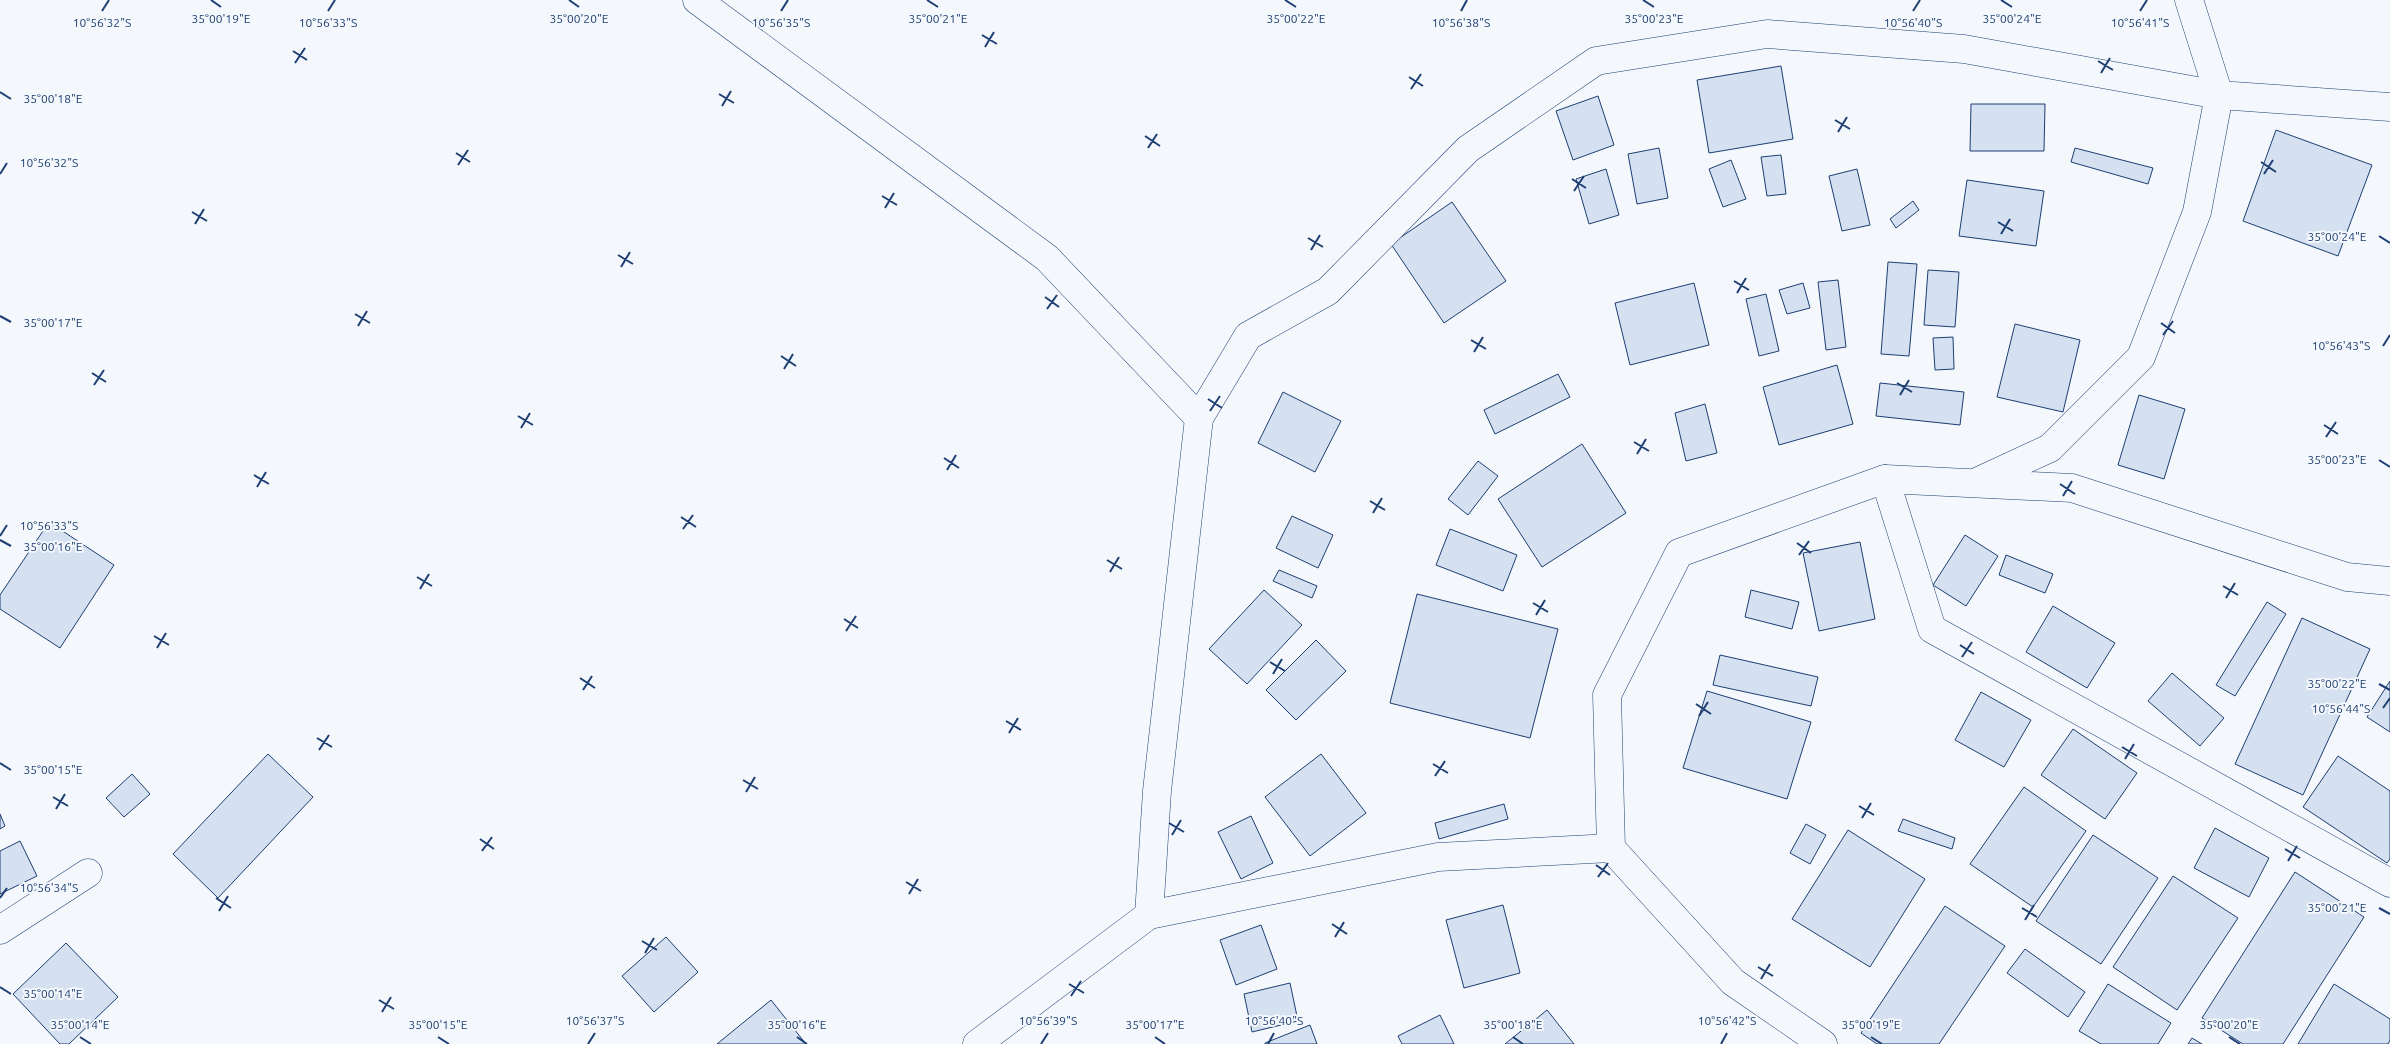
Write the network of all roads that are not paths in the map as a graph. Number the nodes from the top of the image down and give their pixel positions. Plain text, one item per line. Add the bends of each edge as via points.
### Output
1 (697, 0) edge
2 (2189, 0) edge
3 (2219, 95) junction
4 (2390, 106) edge
5 (1199, 418) junction
6 (1885, 479) junction
7 (1974, 483) junction
8 (2390, 581) edge
9 (1611, 848) junction
10 (88, 873) dead end
11 (2390, 883) edge
12 (1148, 914) junction
13 (0, 930) edge
14 (977, 1044) edge
15 (1823, 1044) edge

1 - 5 street via 1047,258
2 - 3 street
3 - 4 street
3 - 5 street via 1964,49 1767,34 1596,61 1468,149 1328,291 1248,336
3 - 7 street via 2198,212 2141,358 2050,448
5 - 12 street via 1157,791
6 - 7 street
6 - 9 street via 1679,553 1608,695
6 - 11 street via 1932,629
7 - 8 street via 2072,488 2347,577
9 - 12 street via 1438,857
9 - 15 street via 1733,982
10 - 13 street
12 - 14 street

